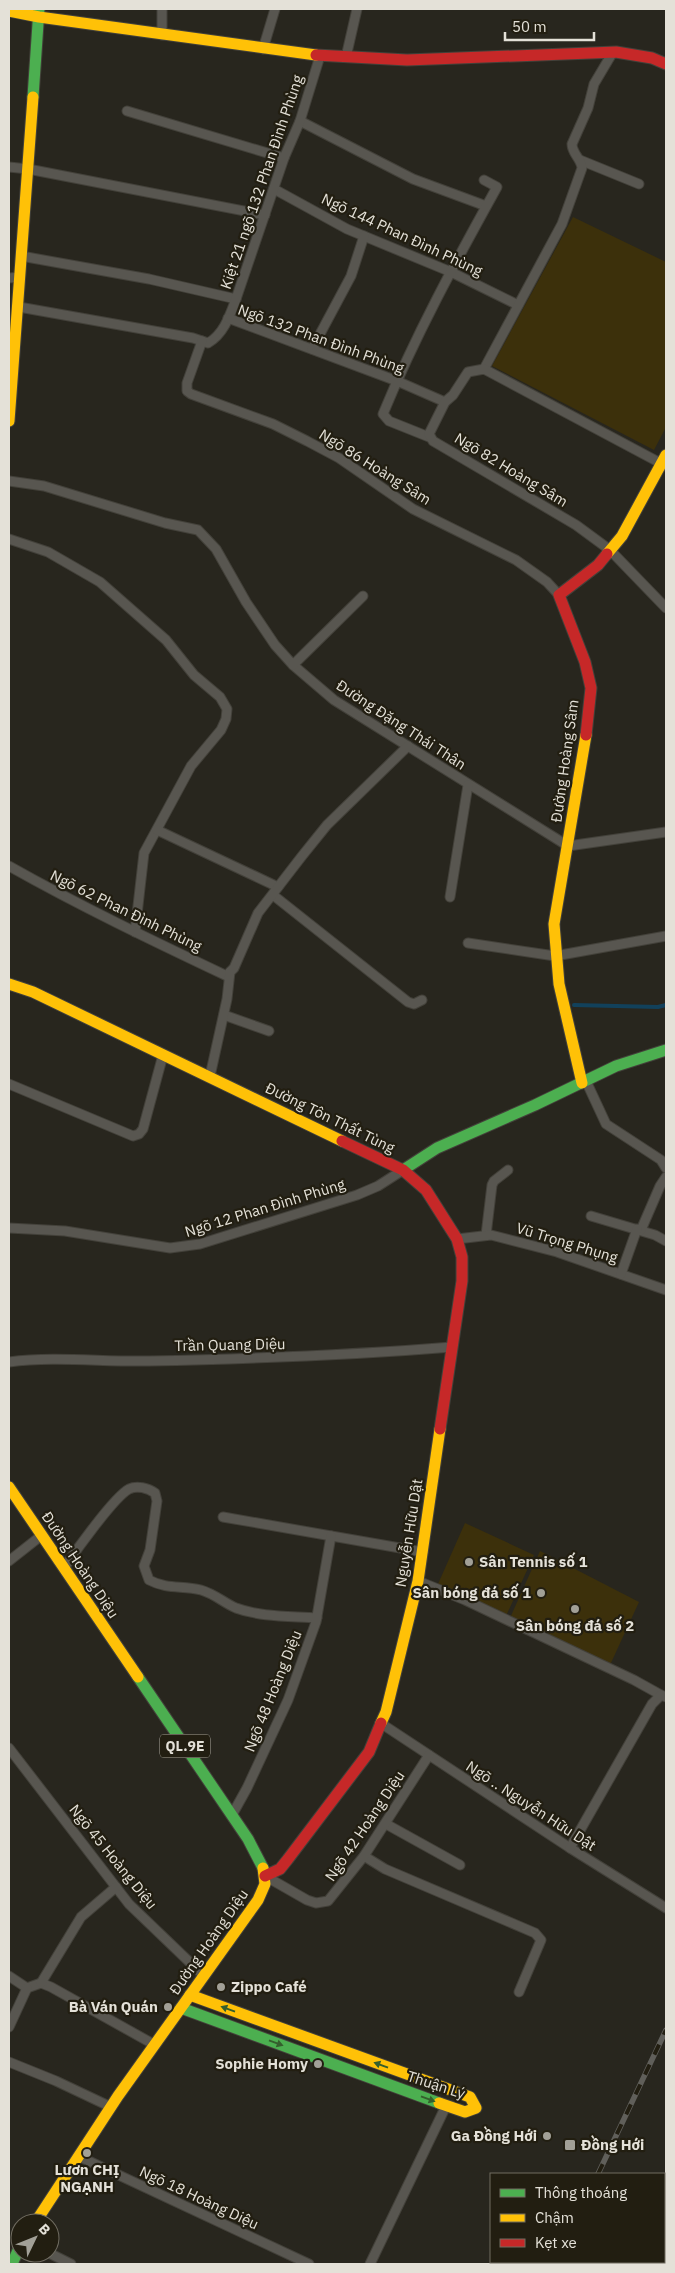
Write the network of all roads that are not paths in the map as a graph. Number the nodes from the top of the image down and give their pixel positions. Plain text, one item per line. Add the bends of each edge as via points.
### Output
1 (162, 9) edge
2 (275, 9) edge
3 (357, 9) edge
4 (9, 11) edge
5 (39, 13) edge
6 (162, 35) junction
7 (262, 49) junction
8 (613, 52) junction
9 (320, 56) junction
10 (346, 57) junction
11 (666, 64) edge
12 (127, 112) dead end
13 (300, 120) junction
14 (284, 158) junction
15 (580, 160) junction
16 (9, 167) edge
17 (28, 169) junction
18 (484, 180) dead end
19 (639, 184) dead end
20 (274, 189) junction
21 (486, 206) junction
22 (265, 215) junction
23 (364, 236) junction
24 (21, 256) junction
25 (451, 272) junction
26 (14, 277) edge
27 (236, 298) junction
28 (518, 305) junction
29 (19, 307) junction
30 (228, 318) junction
31 (202, 341) junction
32 (312, 348) junction
33 (484, 369) junction
34 (397, 381) junction
35 (445, 402) junction
36 (9, 421) edge
37 (429, 437) junction
38 (665, 462) edge
39 (9, 481) edge
40 (9, 539) edge
41 (610, 550) junction
42 (559, 595) junction
43 (363, 596) dead end
44 (666, 608) edge
45 (293, 665) junction
46 (408, 746) junction
47 (468, 785) junction
48 (157, 830) junction
49 (666, 832) edge
50 (568, 846) junction
51 (9, 866) edge
52 (278, 887) junction
53 (273, 896) junction
54 (450, 897) dead end
55 (136, 932) junction
56 (666, 936) edge
57 (468, 943) dead end
58 (555, 956) junction
59 (230, 972) junction
60 (9, 984) edge
61 (422, 1000) dead end
62 (224, 1015) junction
63 (268, 1031) dead end
64 (666, 1050) edge
65 (163, 1055) junction
66 (210, 1076) junction
67 (584, 1082) junction
68 (9, 1084) edge
69 (666, 1168) edge
70 (403, 1170) junction
71 (508, 1170) dead end
72 (666, 1177) edge
73 (591, 1216) dead end
74 (9, 1228) edge
75 (639, 1230) junction
76 (486, 1235) junction
77 (457, 1239) junction
78 (666, 1240) edge
79 (621, 1274) junction
80 (666, 1290) edge
81 (452, 1347) junction
82 (9, 1362) edge
83 (9, 1487) edge
84 (13, 1496) edge
85 (223, 1517) dead end
86 (42, 1535) junction
87 (331, 1536) junction
88 (422, 1552) junction
89 (9, 1561) edge
90 (64, 1568) junction
91 (418, 1581) junction
92 (317, 1618) junction
93 (664, 1696) edge
94 (382, 1724) junction
95 (9, 1749) edge
96 (429, 1755) junction
97 (232, 1815) junction
98 (386, 1824) junction
99 (570, 1848) junction
100 (364, 1856) junction
101 (460, 1865) dead end
102 (265, 1876) junction
103 (116, 1887) junction
104 (666, 1908) edge
105 (9, 1976) edge
106 (204, 1976) junction
107 (41, 1983) junction
108 (27, 1988) junction
109 (519, 1992) dead end
110 (190, 1995) junction
111 (181, 2008) junction
112 (9, 2028) edge
113 (155, 2044) junction
114 (9, 2062) edge
115 (446, 2106) junction
116 (110, 2107) junction
117 (78, 2156) junction
118 (41, 2213) edge
119 (308, 2264) edge
120 (370, 2264) edge

1 - 6 street
2 - 7 street
3 - 10 street
4 - 5 street
5 - 6 street
5 - 17 street
6 - 7 street
7 - 9 street
8 - 10 street via 407,60
8 - 11 street via 652,58
8 - 15 street via 594,84 588,108 572,144 573,152
9 - 10 street
9 - 13 street, Kiệt 21 ngõ 132 Phan Đình Phùng
12 - 14 street
13 - 14 street, Kiệt 21 ngõ 132 Phan Đình Phùng
13 - 21 street via 413,179
14 - 20 street, Kiệt 21 ngõ 132 Phan Đình Phùng
15 - 19 street
15 - 28 street via 582,168 562,224
16 - 17 street
17 - 22 street
17 - 24 street
18 - 21 street via 497,187
20 - 22 street, Kiệt 21 ngõ 132 Phan Đình Phùng
20 - 23 street, Ngõ 144 Phan Đình Phùng
21 - 25 street
22 - 27 street, Kiệt 21 ngõ 132 Phan Đình Phùng
23 - 25 street, Ngõ 144 Phan Đình Phùng
23 - 32 street via 351,276
24 - 26 street
24 - 27 street
25 - 28 street, Ngõ 144 Phan Đình Phùng
25 - 34 street
26 - 29 street
27 - 30 street, Kiệt 21 ngõ 132 Phan Đình Phùng
28 - 33 street
29 - 31 street
29 - 36 street
30 - 31 street, Ngõ 132 Phan Đình Phùng via 216,339 208,343
30 - 32 street, Ngõ 132 Phan Đình Phùng
31 - 42 street, Ngõ 86 Hoàng Sâm via 187,384 191,394 308,440 413,509 516,560 547,582
32 - 34 street, Ngõ 132 Phan Đình Phùng
33 - 35 street via 468,372 453,396
33 - 38 street
34 - 35 street, Ngõ 132 Phan Đình Phùng
34 - 37 street, Ngõ 82 Hoàng Sâm via 384,416
35 - 37 street
37 - 41 street, Ngõ 82 Hoàng Sâm via 576,525
38 - 41 street via 622,536
39 - 45 street, Đường Đặng Thái Thân via 44,486 198,530 216,548 246,602
40 - 48 street via 48,552 100,582 166,640 194,675 225,704 227,715 221,730 185,776
41 - 42 street via 598,564
41 - 44 street, Ngõ 82 Hoàng Sâm
42 - 50 street, Đường Hoàng Sâm via 585,662 591,688
43 - 45 street
45 - 46 street, Đường Đặng Thái Thân via 334,700
46 - 47 street, Đường Đặng Thái Thân
46 - 52 street via 327,825
47 - 50 street, Đường Đặng Thái Thân
47 - 54 street
48 - 52 street
48 - 55 street via 144,853
49 - 50 street
50 - 58 street, Đường Hoàng Sâm via 554,924
51 - 55 street, Ngõ 62 Phan Đình Phùng
52 - 53 street
53 - 59 street via 258,913
53 - 61 street via 408,1002 414,1004
55 - 59 street, Ngõ 62 Phan Đình Phùng via 227,976
56 - 58 street
57 - 58 street
58 - 67 street, Đường Hoàng Sâm
59 - 62 street
60 - 65 street, Đường Tôn Thất Tùng via 33,992
62 - 63 street
62 - 66 street
64 - 67 street, Đường Tôn Thất Tùng via 616,1066
65 - 66 street, Đường Tôn Thất Tùng
65 - 68 street via 143,1130 133,1136
66 - 70 street, Đường Tôn Thất Tùng
67 - 69 street via 606,1124 661,1160
67 - 70 street, Đường Tôn Thất Tùng via 437,1148
70 - 74 street, Ngõ 12 Phan Đình Phùng via 356,1195 182,1247 170,1248 57,1230
70 - 77 street, Nguyễn Hữu Dật via 426,1190
71 - 76 street via 492,1185
72 - 75 street
73 - 75 street
75 - 78 street
75 - 79 street
76 - 77 street, Vũ Trọng Phụng
76 - 79 street, Vũ Trọng Phụng via 557,1252
77 - 81 street, Nguyễn Hữu Dật via 462,1258 462,1281
79 - 80 street, Vũ Trọng Phụng
81 - 82 street, Trần Quang Diệu via 286,1358 146,1361 39,1358
81 - 88 street, Nguyễn Hữu Dật
83 - 84 street, Đường Hoàng Diệu / QL.9E
84 - 86 street, Đường Hoàng Diệu / QL.9E
85 - 87 street
86 - 89 street
86 - 90 street, Đường Hoàng Diệu / QL.9E
87 - 88 street
87 - 92 street, Ngõ 48 Hoàng Diệu
88 - 91 street, Nguyễn Hữu Dật
90 - 92 street via 117,1501 129,1489 142,1487 155,1493 156,1501 150,1550 144,1566 149,1580 162,1586 211,1593 252,1613
90 - 97 street, Đường Hoàng Diệu / QL.9E
91 - 93 street
91 - 94 street, Nguyễn Hữu Dật
92 - 97 street, Ngõ 48 Hoàng Diệu via 281,1716
93 - 99 street via 652,1704
94 - 96 street, Ngõ .. Nguyễn Hữu Dật
94 - 102 street, Nguyễn Hữu Dật via 369,1752 288,1860
95 - 103 street, Ngõ 45 Hoàng Diệu
96 - 98 street, Ngõ 42 Hoàng Diệu
96 - 99 street, Ngõ .. Nguyễn Hữu Dật
97 - 102 street, Đường Hoàng Diệu / QL.9E
98 - 100 street, Ngõ 42 Hoàng Diệu
98 - 101 street
99 - 104 street, Ngõ .. Nguyễn Hữu Dật
100 - 102 street, Ngõ 42 Hoàng Diệu via 336,1894 328,1901 316,1904
100 - 109 street via 385,1869 535,1933 541,1940 540,1945
102 - 106 street, Đường Hoàng Diệu via 262,1893
103 - 106 street, Ngõ 45 Hoàng Diệu via 129,1904
103 - 107 street via 81,1916
105 - 108 street
106 - 110 street, Đường Hoàng Diệu
107 - 108 street
107 - 113 street
108 - 112 street
110 - 111 street, Đường Hoàng Diệu
115 -> 110 street, Thuận Lý via 465,2112 476,2108 470,2097
111 - 113 street, Đường Hoàng Diệu
111 -> 115 street, Thuận Lý
113 - 116 street, Đường Hoàng Diệu
114 - 116 street
115 - 120 street
116 - 117 street, Đường Hoàng Diệu
117 - 118 street, Đường Hoàng Diệu
117 - 119 street, Ngõ 18 Hoàng Diệu

